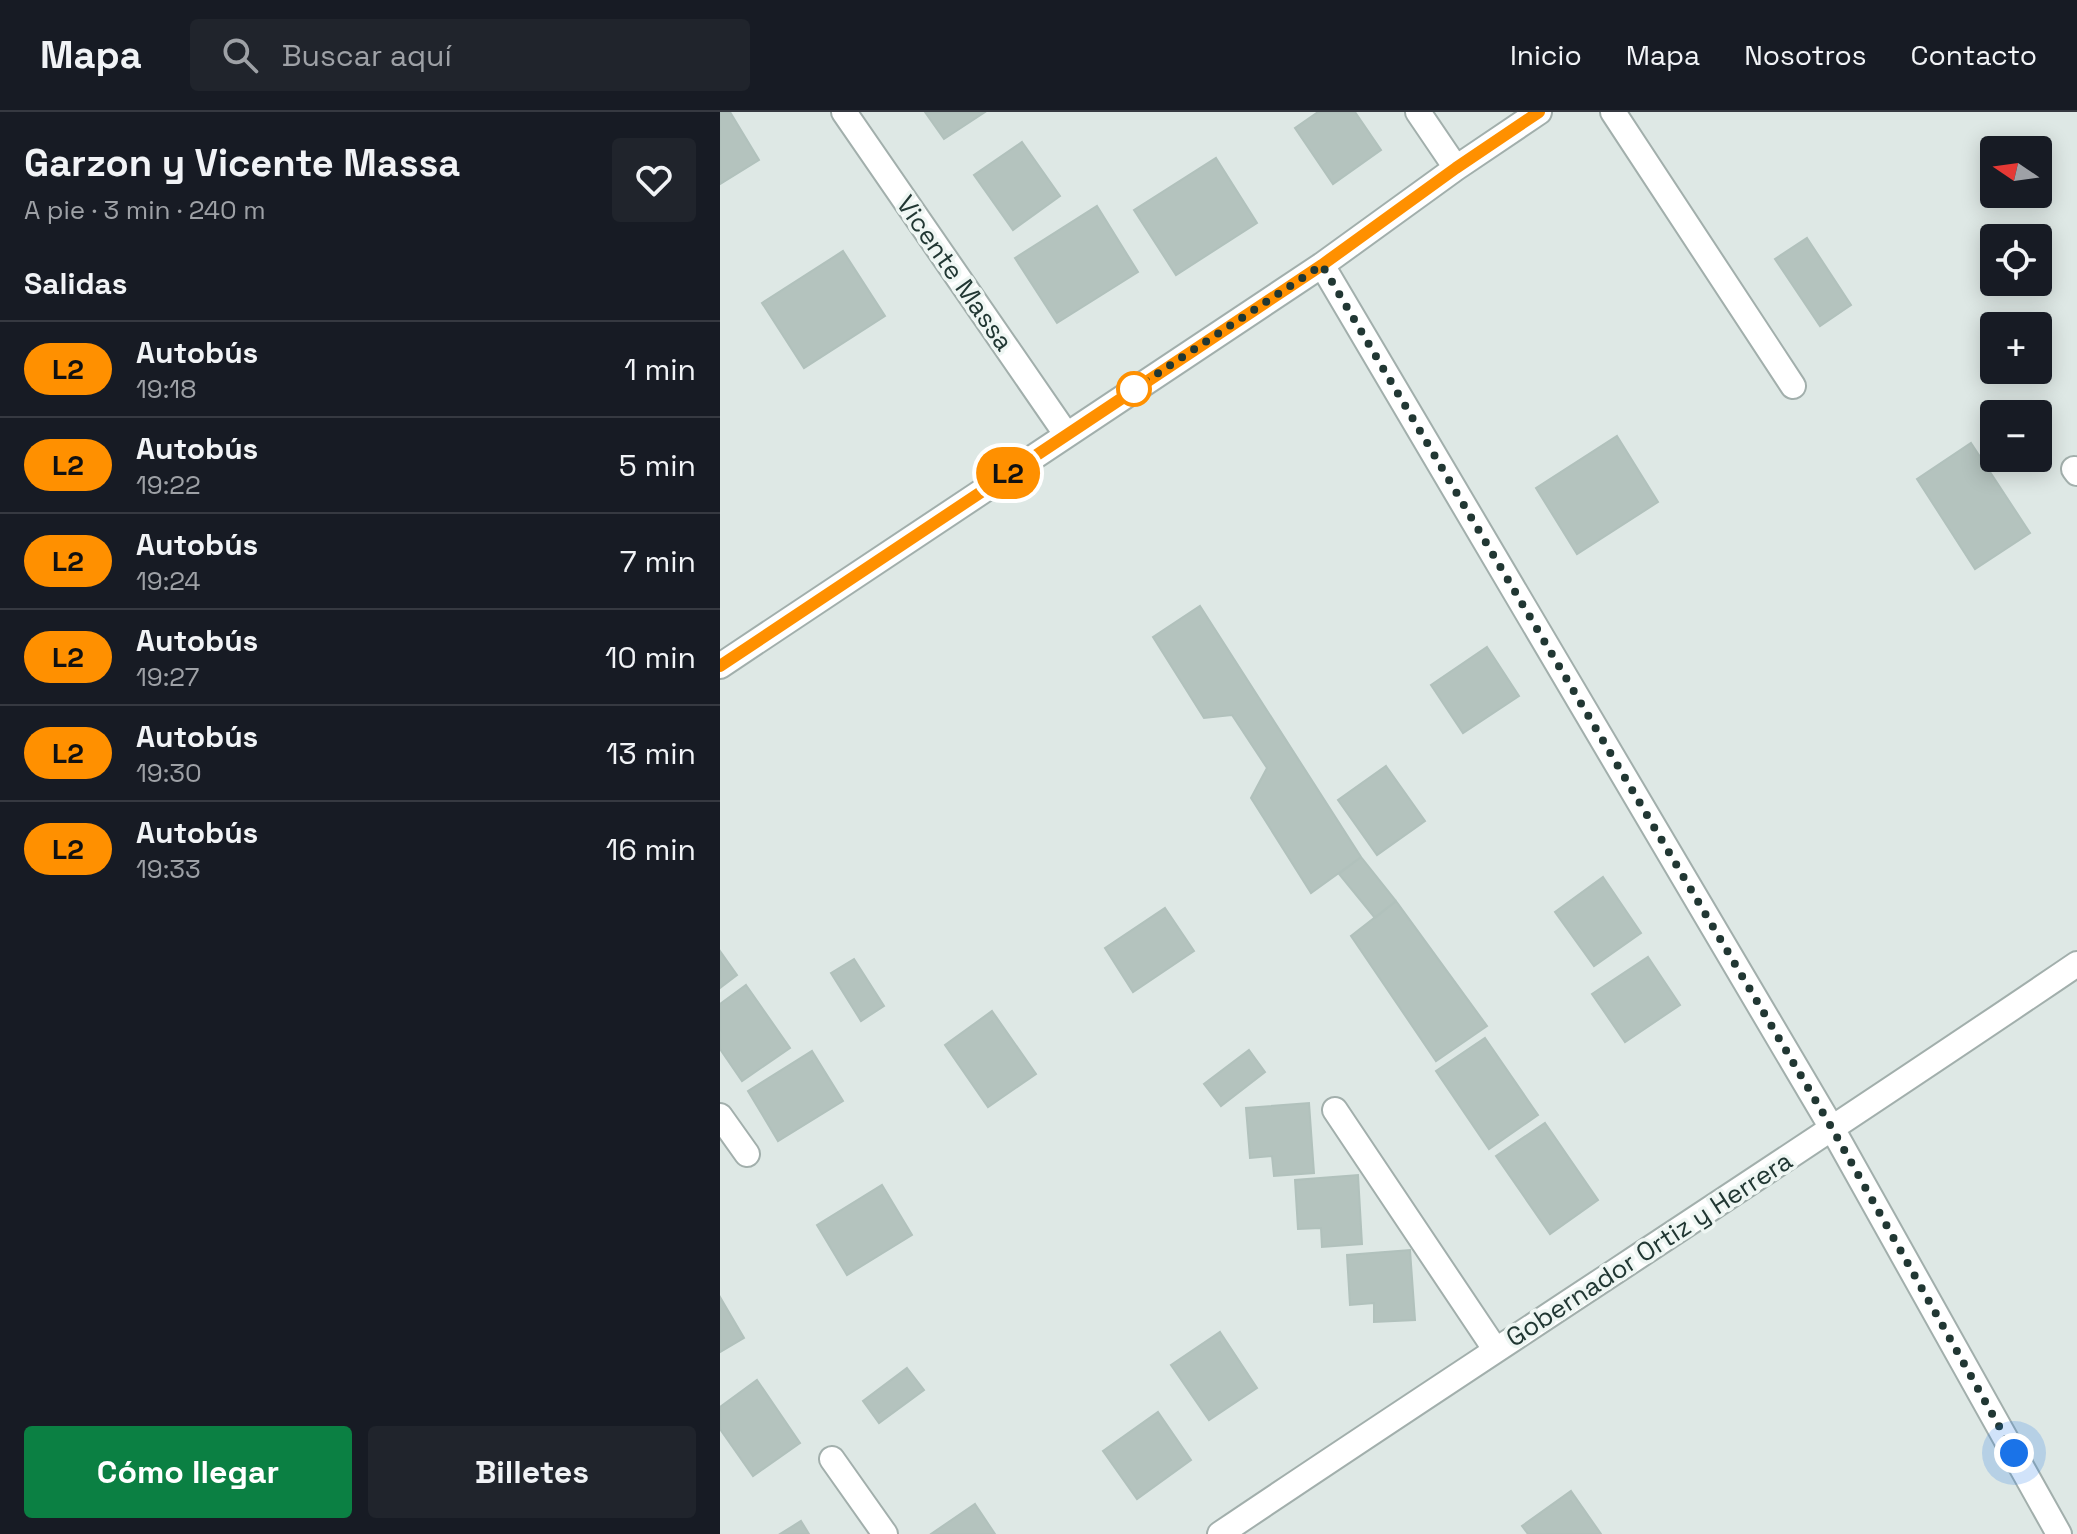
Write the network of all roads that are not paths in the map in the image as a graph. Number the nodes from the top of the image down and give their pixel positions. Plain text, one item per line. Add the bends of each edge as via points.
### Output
1 (844, 112) edge
2 (1418, 112) edge
3 (1539, 112) edge
4 (1613, 112) edge
5 (1456, 168) junction
6 (1322, 265) junction
7 (1793, 386) dead end
8 (1066, 434) junction
9 (720, 666) edge
10 (2077, 964) edge
11 (1335, 1110) dead end
12 (720, 1116) edge
13 (1833, 1130) junction
14 (747, 1154) dead end
15 (1495, 1349) junction
16 (832, 1459) dead end
17 (885, 1534) edge
18 (1220, 1534) edge
19 (2059, 1534) edge

1 - 8 street, Vicente Massa
2 - 5 street
3 - 5 street
4 - 7 street
5 - 6 street
6 - 8 street
6 - 13 street
8 - 9 street
10 - 13 street, Gobernador Ortiz y Herrera
11 - 15 street
12 - 14 street
13 - 15 street, Gobernador Ortiz y Herrera
13 - 19 street
15 - 18 street, Gobernador Ortiz y Herrera
16 - 17 street

